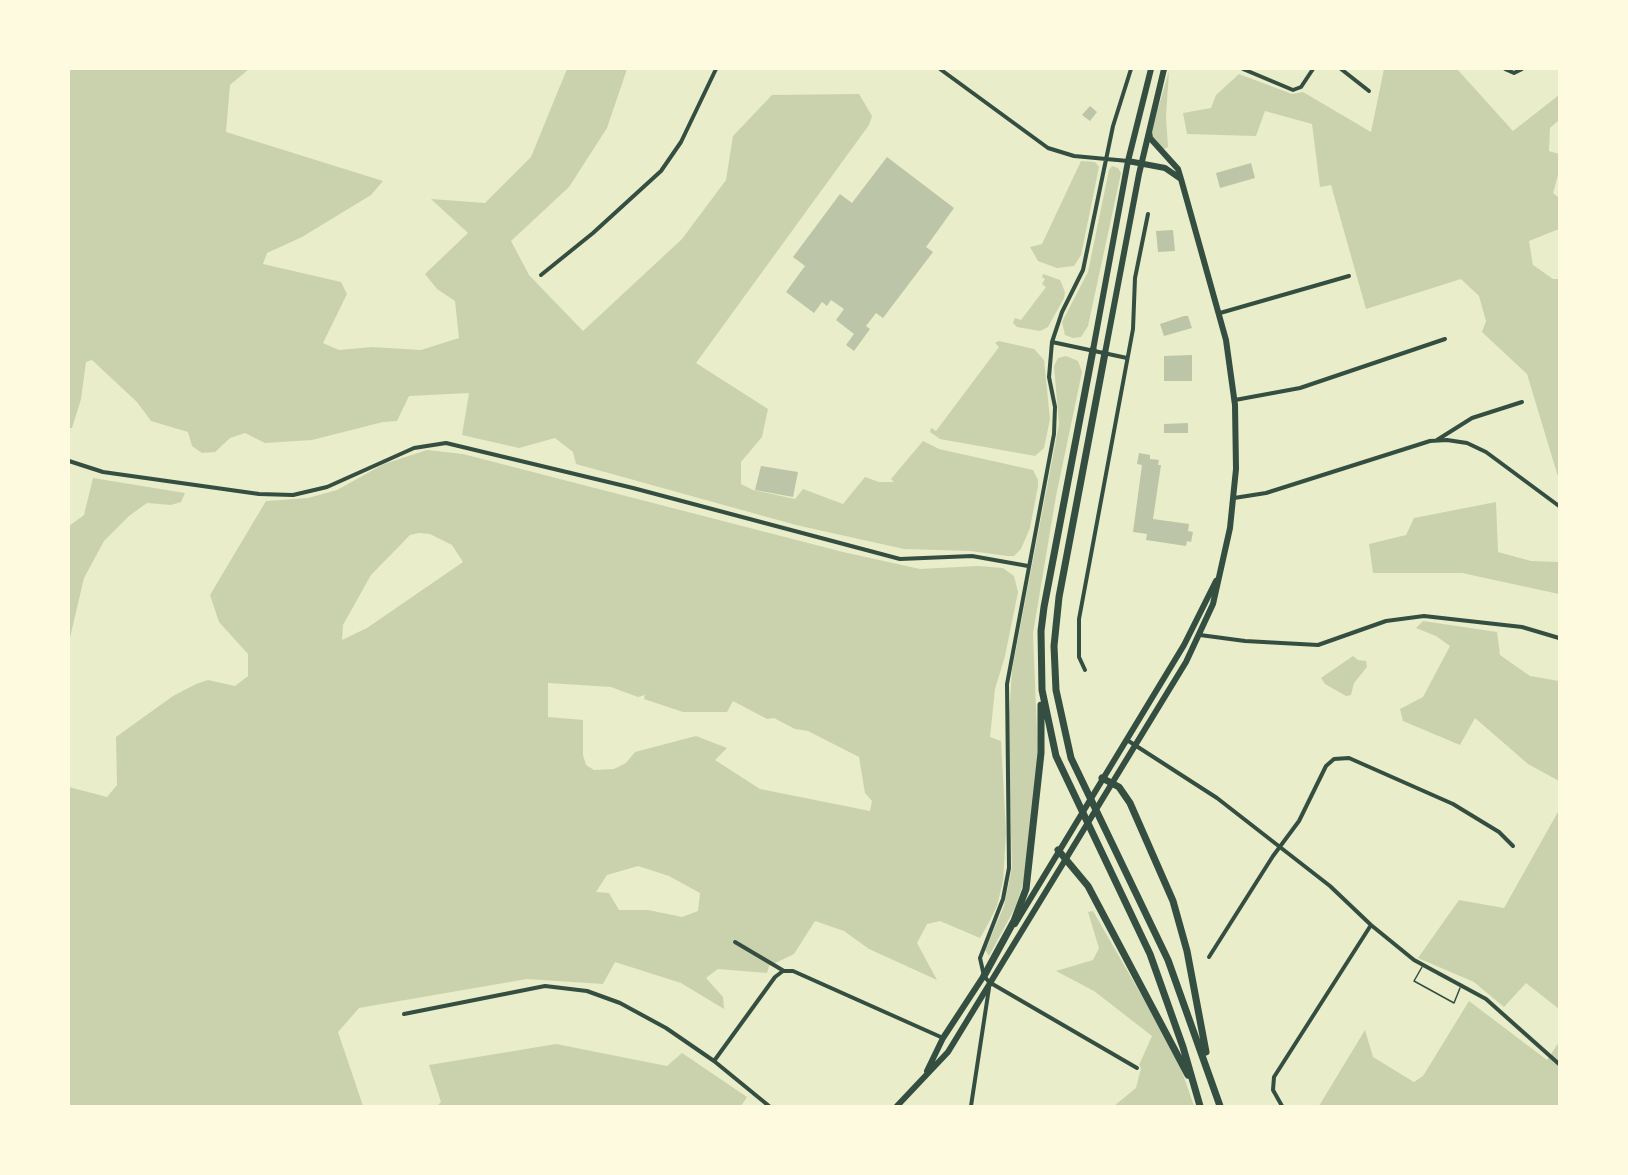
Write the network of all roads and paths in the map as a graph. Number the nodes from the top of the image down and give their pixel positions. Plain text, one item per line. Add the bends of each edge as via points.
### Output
1 (717, 69) edge
2 (940, 69) edge
3 (1131, 69) edge
4 (1151, 69) edge
5 (1164, 69) edge
6 (1243, 69) edge
7 (1313, 69) edge
8 (1341, 69) edge
9 (1505, 69) edge
10 (1522, 69) edge
11 (1369, 90) dead end
12 (1149, 127) junction
13 (1106, 160) junction
14 (1128, 161) junction
15 (1142, 162) junction
16 (1181, 179) junction
17 (1148, 214) dead end
18 (541, 275) dead end
19 (1349, 276) dead end
20 (1220, 313) junction
21 (1445, 339) dead end
22 (1052, 342) junction
23 (1093, 350) junction
24 (1105, 353) junction
25 (1127, 358) junction
26 (1234, 400) junction
27 (1522, 402) dead end
28 (1436, 440) junction
29 (69, 461) edge
30 (1234, 498) junction
31 (1559, 506) edge
32 (1028, 566) junction
33 (1220, 576) junction
34 (1200, 634) junction
35 (1559, 638) edge
36 (1085, 670) dead end
37 (1041, 679) junction
38 (1126, 740) junction
39 (1135, 746) junction
40 (1102, 778) junction
41 (1110, 786) junction
42 (1514, 846) dead end
43 (1279, 847) junction
44 (1058, 850) junction
45 (1066, 857) junction
46 (1371, 925) junction
47 (735, 942) dead end
48 (1209, 957) dead end
49 (1423, 965) junction
50 (784, 970) junction
51 (987, 979) junction
52 (1462, 984) junction
53 (404, 1014) dead end
54 (943, 1038) junction
55 (714, 1061) junction
56 (1559, 1064) edge
57 (1137, 1068) dead end
58 (924, 1077) junction
59 (1216, 1090) junction
60 (769, 1106) edge
61 (897, 1106) edge
62 (971, 1106) edge
63 (1200, 1106) edge
64 (1220, 1106) edge
65 (1282, 1106) edge

1 - 18 street via 662,171
2 - 13 street via 1048,148
3 - 13 street
4 - 14 main road
5 - 12 main road
6 - 7 street via 1293,90 1301,87
8 - 11 street
9 - 10 street via 1514,73
12 - 15 main road
12 - 16 main road via 1150,138 1178,169
13 - 14 street
13 - 22 street via 1083,270
14 - 15 main road
14 - 23 main road
15 - 16 main road via 1165,168
15 - 24 main road
16 - 20 main road
17 - 25 street
19 - 20 street
20 - 26 main road
21 - 26 street via 1291,391
22 - 23 street
22 - 32 street via 1049,377 1055,420
23 - 24 street
23 - 37 highway via 1046,597
24 - 25 street
24 - 59 highway via 1059,597 1054,646 1056,690 1075,767 1164,950
25 - 36 street via 1079,619 1079,657
26 - 30 main road
27 - 28 street via 1472,418
28 - 30 street via 1266,493
28 - 31 street via 1478,447
29 - 32 street via 103,472 276,495 327,487 414,448 446,443 900,559 972,556
30 - 33 main road
32 - 51 street via 1007,684 1009,868 1003,899 981,952
33 - 34 main road
33 - 38 main road via 1184,645
34 - 35 street via 1318,645 1386,621 1424,616 1522,627
34 - 39 main road
37 - 51 highway via 1041,753 1026,889
37 - 63 highway via 1056,756 1150,954
38 - 39 street
38 - 40 main road
39 - 41 main road
39 - 43 street via 1217,798
40 - 41 highway
40 - 44 main road
41 - 45 main road
41 - 59 highway via 1119,787 1130,803 1173,901
42 - 43 street via 1499,832 1453,804 1342,757 1326,766 1299,820
43 - 46 street via 1330,886
43 - 48 street
44 - 45 highway
44 - 51 main road
45 - 51 main road
45 - 63 highway via 1088,886 1180,1056
46 - 49 street
46 - 65 street via 1274,1077 1273,1090
47 - 50 street
49 - 52 street
49 - 52 lane via 1414,981 1454,1003
50 - 54 street via 793,970
50 - 55 street
51 - 54 main road
51 - 57 street
51 - 58 main road via 948,1052
51 - 62 street
52 - 56 street via 1493,1005
53 - 55 street via 530,988 574,987 638,1012
54 - 58 main road
55 - 60 street
58 - 61 main road
59 - 64 highway

